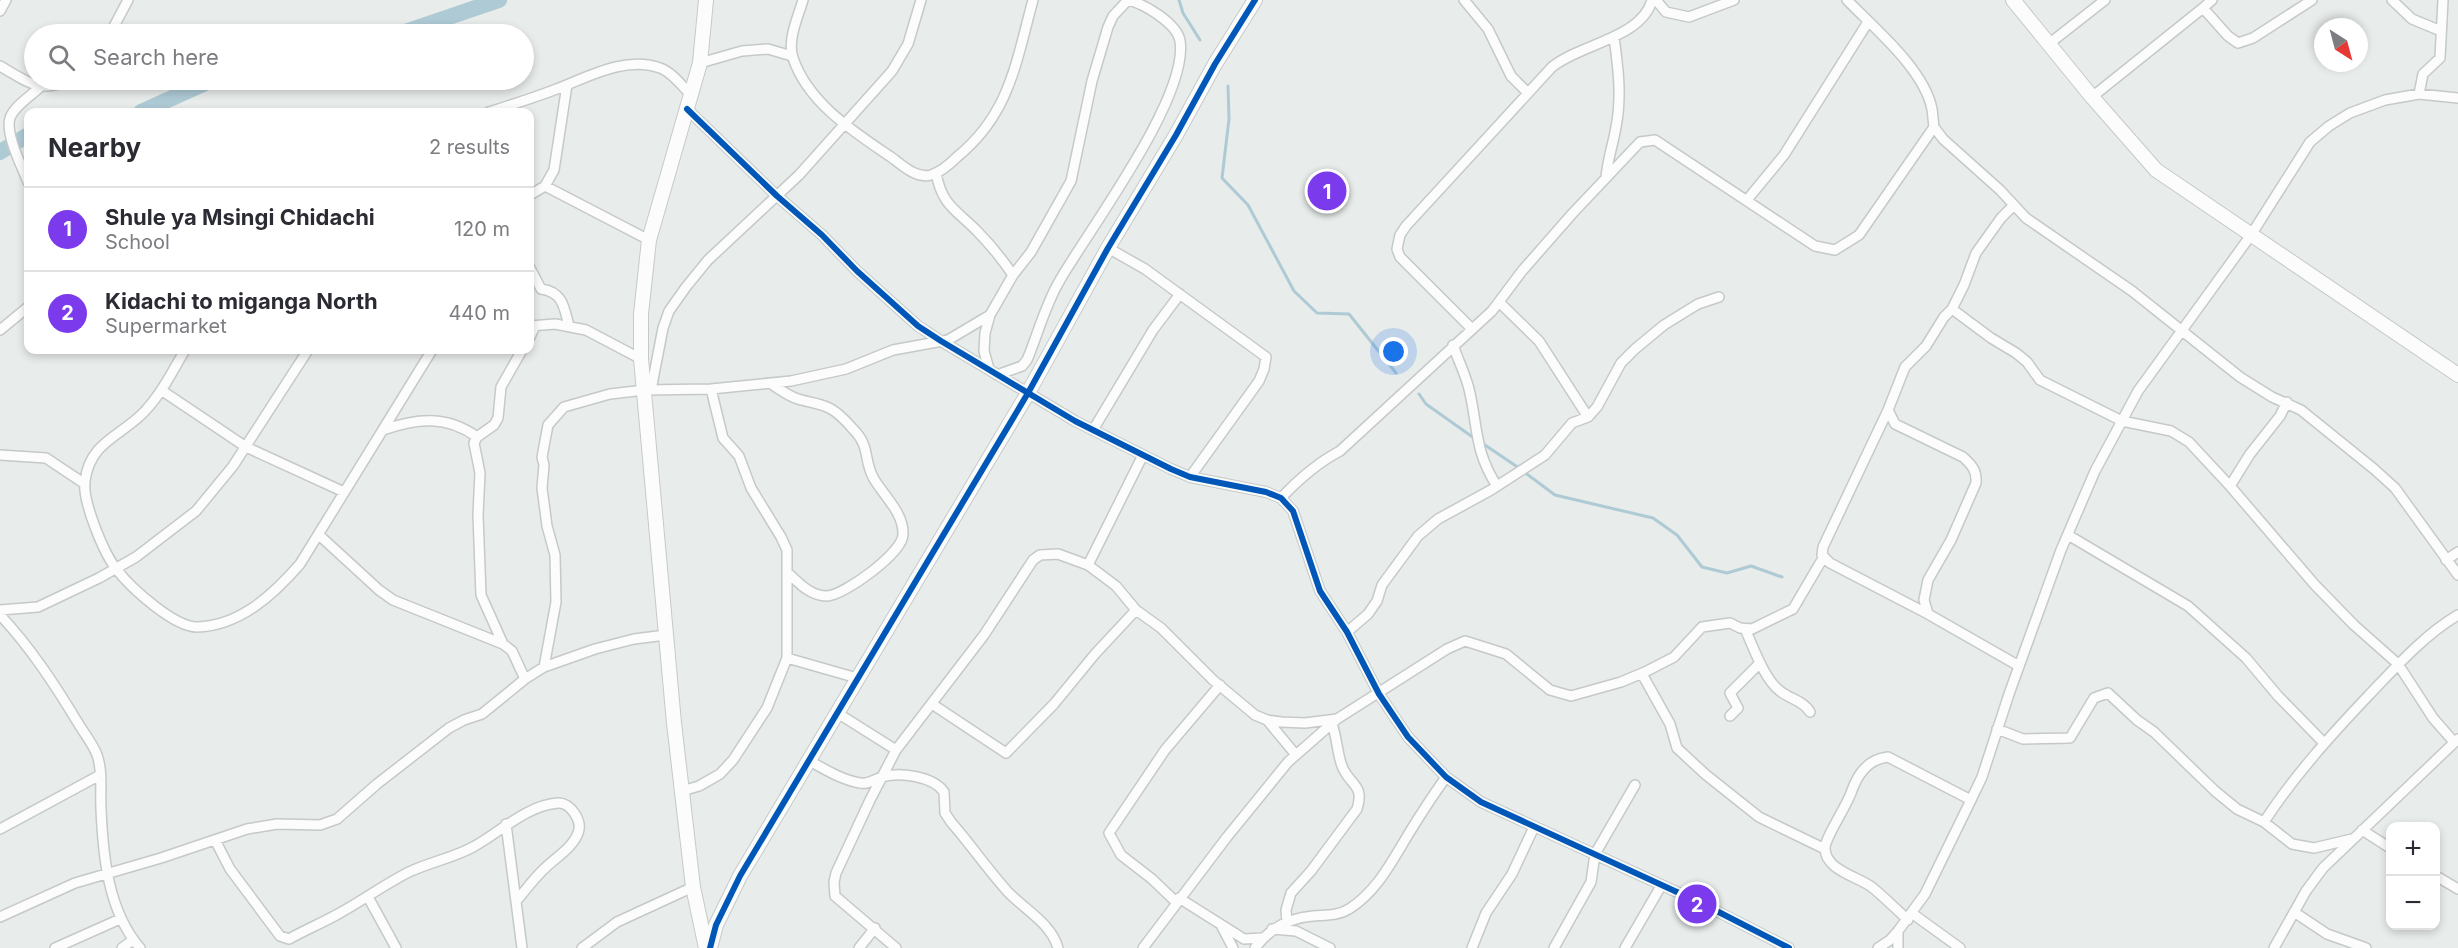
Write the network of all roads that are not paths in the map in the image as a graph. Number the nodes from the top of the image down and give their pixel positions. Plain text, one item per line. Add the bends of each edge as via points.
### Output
1 (6, 0) edge
2 (128, 0) edge
3 (706, 0) edge
4 (803, 0) edge
5 (921, 0) edge
6 (1033, 0) edge
7 (1256, 0) edge
8 (1464, 0) edge
9 (1654, 0) edge
10 (1734, 0) edge
11 (1847, 0) edge
12 (2013, 0) edge
13 (2105, 0) edge
14 (2212, 0) edge
15 (2312, 0) edge
16 (2392, 0) edge
17 (2443, 0) edge
18 (2203, 8) junction
19 (0, 11) edge
20 (1868, 22) junction
21 (115, 24) edge
22 (2441, 30) junction
23 (1614, 37) junction
24 (2050, 43) junction
25 (792, 56) junction
26 (700, 63) junction
27 (0, 66) edge
28 (24, 79) edge
29 (567, 85) junction
30 (37, 90) edge
31 (1528, 93) junction
32 (2419, 94) junction
33 (2092, 97) junction
34 (2458, 98) edge
35 (689, 102) junction
36 (501, 108) edge
37 (843, 125) junction
38 (1934, 127) junction
39 (24, 172) edge
40 (936, 173) junction
41 (1606, 178) junction
42 (545, 186) junction
43 (534, 193) edge
44 (777, 196) junction
45 (1747, 200) junction
46 (2013, 206) junction
47 (2251, 234) junction
48 (649, 240) junction
49 (1108, 248) junction
50 (534, 275) edge
51 (1013, 275) junction
52 (1180, 294) junction
53 (1719, 297) dead end
54 (1500, 303) junction
55 (1952, 309) junction
56 (24, 310) edge
57 (990, 315) junction
58 (534, 326) edge
59 (569, 326) junction
60 (1471, 328) junction
61 (0, 330) edge
62 (2180, 331) junction
63 (940, 341) junction
64 (1453, 345) junction
65 (183, 354) edge
66 (305, 354) edge
67 (430, 354) edge
68 (520, 354) edge
69 (640, 359) junction
70 (993, 372) junction
71 (2458, 375) edge
72 (770, 383) junction
73 (711, 389) junction
74 (161, 390) junction
75 (648, 390) junction
76 (1028, 393) junction
77 (2287, 402) junction
78 (1888, 410) junction
79 (1588, 417) junction
80 (2122, 421) junction
81 (383, 430) junction
82 (1093, 430) junction
83 (477, 437) junction
84 (246, 447) junction
85 (0, 455) edge
86 (1143, 455) junction
87 (1190, 477) junction
88 (85, 484) junction
89 (1497, 486) junction
90 (2230, 486) junction
91 (344, 492) junction
92 (1281, 498) junction
93 (319, 535) junction
94 (2068, 535) junction
95 (2458, 552) edge
96 (1823, 558) junction
97 (2446, 560) junction
98 (1088, 565) junction
99 (115, 568) junction
100 (788, 573) junction
101 (2458, 576) edge
102 (0, 610) edge
103 (1136, 610) junction
104 (1928, 614) junction
105 (0, 615) edge
106 (2458, 615) edge
107 (1745, 629) junction
108 (1347, 632) junction
109 (666, 635) junction
110 (503, 644) junction
111 (787, 657) junction
112 (1760, 663) junction
113 (2398, 664) junction
114 (2019, 666) junction
115 (544, 667) junction
116 (1641, 674) junction
117 (856, 678) junction
118 (525, 679) junction
119 (1220, 685) junction
120 (1379, 694) junction
121 (932, 704) junction
122 (1810, 712) dead end
123 (838, 714) junction
124 (1730, 716) dead end
125 (1268, 720) junction
126 (1334, 721) junction
127 (1997, 729) junction
128 (2456, 740) edge
129 (2324, 743) junction
130 (896, 750) junction
131 (1296, 755) junction
132 (808, 760) junction
133 (100, 775) junction
134 (882, 777) junction
135 (1446, 777) junction
136 (1635, 784) dead end
137 (682, 791) junction
138 (1971, 800) junction
139 (2264, 822) junction
140 (506, 824) junction
141 (1534, 827) junction
142 (0, 829) edge
143 (2362, 831) junction
144 (2352, 839) junction
145 (215, 840) junction
146 (2386, 845) edge
147 (1825, 849) junction
148 (1595, 854) junction
149 (109, 874) junction
150 (2440, 878) edge
151 (1661, 886) junction
152 (693, 887) junction
153 (2458, 889) edge
154 (368, 897) junction
155 (517, 900) junction
156 (1178, 900) junction
157 (2294, 912) junction
158 (0, 917) edge
159 (1910, 917) junction
160 (120, 919) junction
161 (1287, 921) junction
162 (1221, 925) junction
163 (875, 928) junction
164 (1272, 929) junction
165 (1898, 931) junction
166 (1262, 938) junction
167 (1768, 938) junction
168 (133, 940) junction
169 (2353, 946) edge
170 (55, 948) edge
171 (122, 948) edge
172 (140, 948) edge
173 (396, 948) edge
174 (522, 948) edge
175 (582, 948) edge
176 (708, 948) edge
177 (859, 948) edge
178 (896, 948) edge
179 (1058, 948) edge
180 (1143, 948) edge
181 (1233, 948) edge
182 (1255, 948) edge
183 (1330, 948) edge
184 (1472, 948) edge
185 (1554, 948) edge
186 (1625, 948) edge
187 (1762, 948) edge
188 (1789, 948) edge
189 (1878, 948) edge
190 (1898, 948) edge
191 (1960, 948) edge
192 (2274, 948) edge
193 (2366, 948) edge

1 - 19 street
2 - 21 street
3 - 26 street
4 - 25 street via 791,42
5 - 37 street via 902,57
6 - 40 street via 1000,107 974,141
7 - 49 street
8 - 31 street via 1488,30 1511,76
9 - 10 street via 1666,12 1689,17
9 - 23 street via 1638,23
11 - 20 street
12 - 24 street
13 - 24 street
14 - 18 street
15 - 18 street via 2253,38 2238,43
16 - 22 street via 2412,19
17 - 22 street
18 - 33 street
20 - 38 street via 1922,86 1932,109
20 - 45 street via 1784,155
22 - 32 street via 2440,58 2423,74
23 - 31 street via 1562,59
23 - 41 street via 1620,90
24 - 33 street
25 - 26 street via 768,49 742,51
25 - 37 street via 813,92
26 - 35 street
27 - 28 street
29 - 35 street via 602,70 653,66 664,70
29 - 36 street
29 - 42 street via 554,170
30 - 39 street via 10,119 13,144
31 - 60 street via 1400,235 1400,256
32 - 34 street
32 - 47 street via 2385,100 2350,113 2316,136
33 - 47 street via 2156,170
35 - 44 street
35 - 48 street
37 - 40 street via 917,174
37 - 44 street
38 - 45 street via 1859,235 1835,250 1815,246
38 - 46 street
40 - 51 street via 945,202 982,237
41 - 45 street via 1640,142 1655,140
41 - 54 street via 1522,271
42 - 43 street
42 - 48 street
44 - 63 street via 918,326
44 - 75 street via 708,260 669,311
46 - 55 street via 1976,253
46 - 62 street via 2132,291
47 - 62 street
47 - 71 street
48 - 69 street
49 - 52 street
49 - 76 street
50 - 59 street via 541,289 557,294
51 - 57 street
51 - 70 street via 1031,252 1071,181 1092,81 1113,16 1128,0 1137,2 1166,22 1179,38 1178,67 1167,103 1058,282 1027,360 1023,366
52 - 82 street via 1153,330
52 - 87 street via 1266,357 1259,381
53 - 79 street via 1698,304 1635,348 1621,363
54 - 60 street
54 - 79 street via 1539,341
55 - 78 street via 1926,346 1905,367
55 - 80 street via 2027,362 2040,380
56 - 61 street
57 - 63 street via 955,337
57 - 70 street via 984,351
58 - 59 street
59 - 69 street via 586,330
60 - 64 street
62 - 77 street via 2240,377
62 - 80 street
63 - 70 street
63 - 72 street via 893,350 846,369
64 - 89 street via 1467,380 1482,457
64 - 92 street via 1340,451 1305,474
65 - 74 street
66 - 84 street
67 - 81 street
68 - 83 street via 501,387 498,418
69 - 75 street
70 - 76 street
72 - 73 street
72 - 100 street via 795,398 828,407 854,429 866,447 873,477 896,510 903,533 895,550 863,580 839,593 828,596 808,591
73 - 75 street
73 - 100 street via 723,438 739,456 751,488 787,550
74 - 84 street
74 - 88 street via 145,411 97,448
75 - 109 street
75 - 115 street via 610,394 564,407 548,425 542,488 555,555 556,602
76 - 82 street
76 - 117 street
77 - 90 street
77 - 97 street via 2395,488
78 - 96 street via 1823,547
78 - 104 street via 1895,424 1963,457 1976,471 1976,483 1951,540 1928,580 1924,600
79 - 89 street via 1572,423 1545,456
80 - 90 street via 2171,431 2189,442
80 - 94 street
81 - 83 street via 415,420 454,424
81 - 91 street
82 - 86 street
83 - 110 street via 474,443 480,473 480,588
84 - 91 street
84 - 99 street via 196,511 136,557
85 - 88 street via 46,458
86 - 87 street
86 - 98 street
87 - 92 street
88 - 99 street via 85,500
89 - 108 street via 1438,519 1418,536 1382,585 1368,614
90 - 113 street via 2315,585
91 - 93 street
92 - 108 street via 1293,511 1320,591
93 - 99 street via 279,588 259,604 212,625 194,627 174,620
93 - 110 street via 393,600
94 - 114 street
94 - 129 street via 2188,606 2246,658
95 - 97 street
96 - 104 street
96 - 107 street via 1793,609
97 - 101 street
98 - 103 street via 1116,586
98 - 121 street via 1058,554 1040,555 1033,560
99 - 102 street via 38,607
100 - 111 street
103 - 119 street via 1161,628
103 - 121 street via 1006,753
104 - 114 street
105 - 133 street via 25,642 68,706 97,754
106 - 113 street
107 - 112 street
107 - 116 street via 1730,623 1702,627 1674,657
108 - 120 street
109 - 115 street via 595,648
109 - 137 street
110 - 118 street via 515,657
111 - 117 street
111 - 137 street via 767,708 733,760 708,782
112 - 122 street via 1778,690 1806,705
112 - 124 street via 1730,693 1738,708
113 - 128 street via 2433,718
113 - 129 street
114 - 127 street
115 - 118 street
116 - 120 street via 1571,696 1559,694 1506,654 1465,641
116 - 147 street via 1670,723 1677,748 1759,817
117 - 123 street
118 - 145 street via 482,714 449,728 337,819 321,825 258,827
119 - 125 street
119 - 156 street via 1172,742 1108,833 1121,855
120 - 126 street
120 - 135 street via 1408,737
121 - 130 street
123 - 130 street
123 - 132 street
125 - 126 street
125 - 131 street
126 - 131 street
126 - 161 street via 1343,768 1358,788 1359,803 1291,893
127 - 138 street
127 - 139 street via 2023,739 2070,738 2094,698 2108,693 2222,797
128 - 143 street
129 - 139 street
130 - 134 street
131 - 156 street
132 - 134 street via 861,784
132 - 176 street via 740,876
133 - 142 street
133 - 149 street via 102,839
134 - 163 street via 834,882 836,896
134 - 179 street via 916,777 935,782 944,792 945,813 951,822 1008,893 1040,920
135 - 141 street via 1481,802
135 - 161 street via 1382,878 1368,893 1348,910
136 - 148 street
137 - 152 street
138 - 147 street via 1903,763 1888,757 1877,758 1854,784
138 - 159 street via 1933,880
139 - 144 street via 2301,847 2314,848
140 - 154 street via 471,848 410,872
140 - 155 street
140 - 155 street via 558,803 571,809 580,825 571,844
141 - 148 street
141 - 184 street via 1512,874 1486,913
143 - 144 street
143 - 146 street
144 - 157 street via 2315,878
145 - 149 street
145 - 154 street via 230,869 280,936 289,939
147 - 159 street via 1840,870 1871,886
148 - 151 street
148 - 185 street via 1591,882
149 - 158 street via 75,883
149 - 160 street
150 - 153 street
151 - 167 street
151 - 186 street
152 - 175 street via 617,922
152 - 176 street
154 - 173 street
155 - 174 street
156 - 162 street
156 - 180 street
157 - 169 street
157 - 192 street
159 - 165 street
159 - 191 street
160 - 168 street
160 - 170 street
161 - 164 street
162 - 166 street via 1244,939
162 - 181 street
163 - 177 street
163 - 178 street
164 - 166 street
164 - 183 street via 1296,931
165 - 189 street
165 - 190 street
166 - 182 street
167 - 187 street
167 - 188 street
168 - 171 street
168 - 172 street
169 - 193 street

